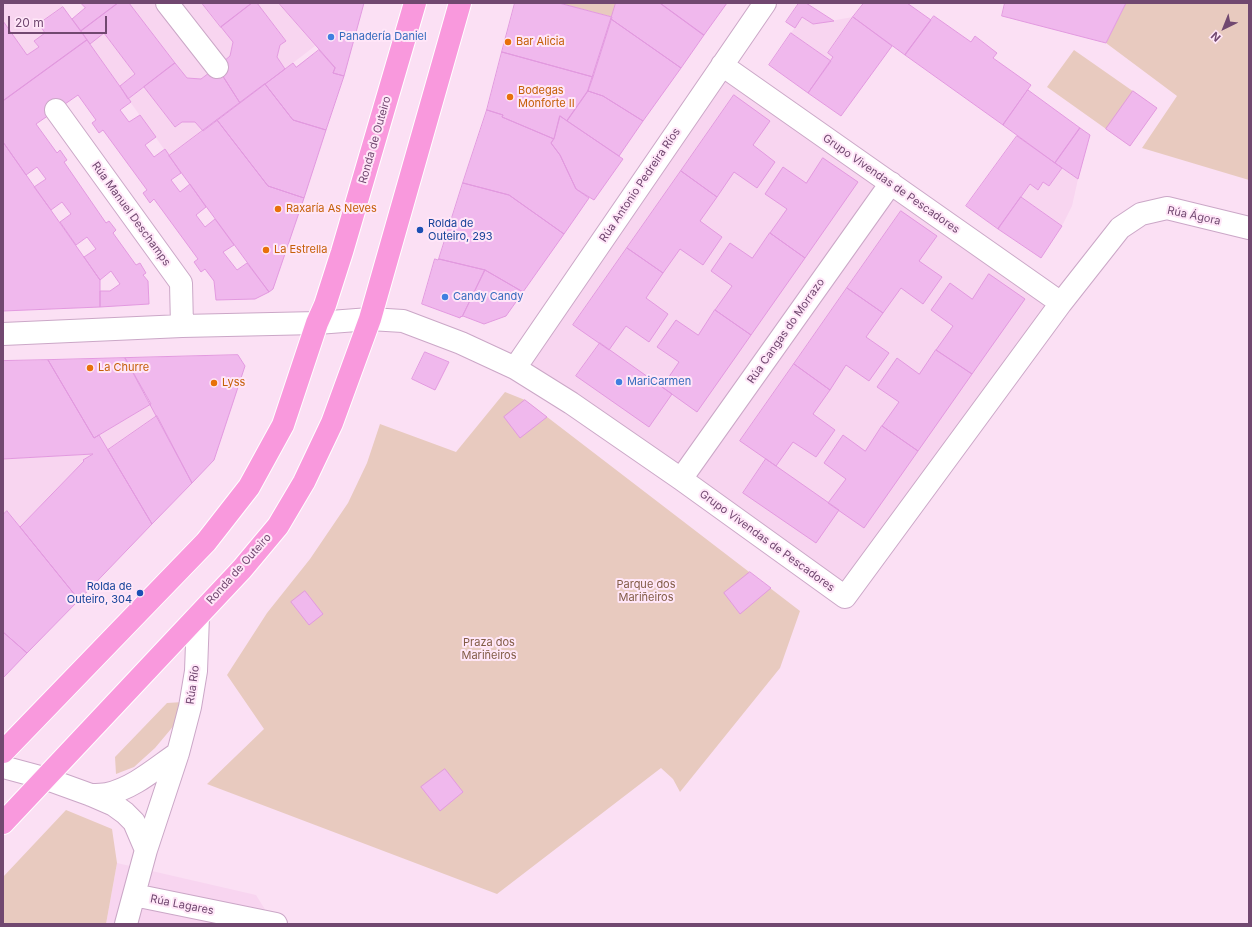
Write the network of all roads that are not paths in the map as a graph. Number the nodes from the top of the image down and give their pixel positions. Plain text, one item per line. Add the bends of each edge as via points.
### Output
1 (167, 3) edge
2 (415, 3) edge
3 (460, 3) edge
4 (765, 3) edge
5 (722, 65) junction
6 (217, 67) dead end
7 (56, 110) dead end
8 (891, 183) junction
9 (1120, 228) joint
10 (1249, 228) edge
11 (1061, 303) junction
12 (370, 319) junction
13 (317, 323) junction
14 (182, 326) junction
15 (3, 334) edge
16 (515, 368) junction
17 (680, 479) junction
18 (198, 616) junction
19 (3, 752) edge
20 (178, 753) junction
21 (3, 767) edge
22 (44, 778) junction
23 (91, 795) junction
24 (3, 823) edge
25 (146, 850) junction
26 (134, 895) junction
27 (126, 924) edge
28 (276, 924) edge

1 - 6 street
2 - 13 main road, Ronda de Outeiro via 342,252
3 - 12 main road, Ronda de Outeiro
4 - 5 street, Rúa Antonio Pedreira Ríos
5 - 8 street, Grupo Vivendas de Pescadores
5 - 16 street, Rúa Antonio Pedreira Ríos
7 - 14 street, Rúa Manuel Deschamps via 181,282
8 - 11 street, Grupo Vivendas de Pescadores
8 - 17 street, Rúa Cangas do Morrazo
9 - 10 street, Rúa Ágora via 1141,214 1167,208
9 - 11 street, Grupo Vivendas de Pescadores
11 - 17 street, Grupo Vivendas de Pescadores via 845,597
12 - 13 street
12 - 16 street, Grupo Vivendas de Pescadores via 403,321 461,343
12 - 18 main road, Ronda de Outeiro via 332,423 304,482 278,526
13 - 14 street
13 - 19 main road, Ronda de Outeiro via 283,425 249,487 206,542
14 - 15 street
16 - 17 street, Grupo Vivendas de Pescadores via 571,403
18 - 20 street, Rúa Río via 196,671
18 - 22 main road, Ronda de Outeiro
20 - 23 street via 122,790
20 - 25 street, Rúa Río
21 - 22 street
22 - 23 street
22 - 24 main road, Ronda de Outeiro
23 - 25 street via 125,813 134,822
25 - 26 street, Rúa Río
26 - 27 street, Rúa Río
26 - 28 street, Rúa Lagares

